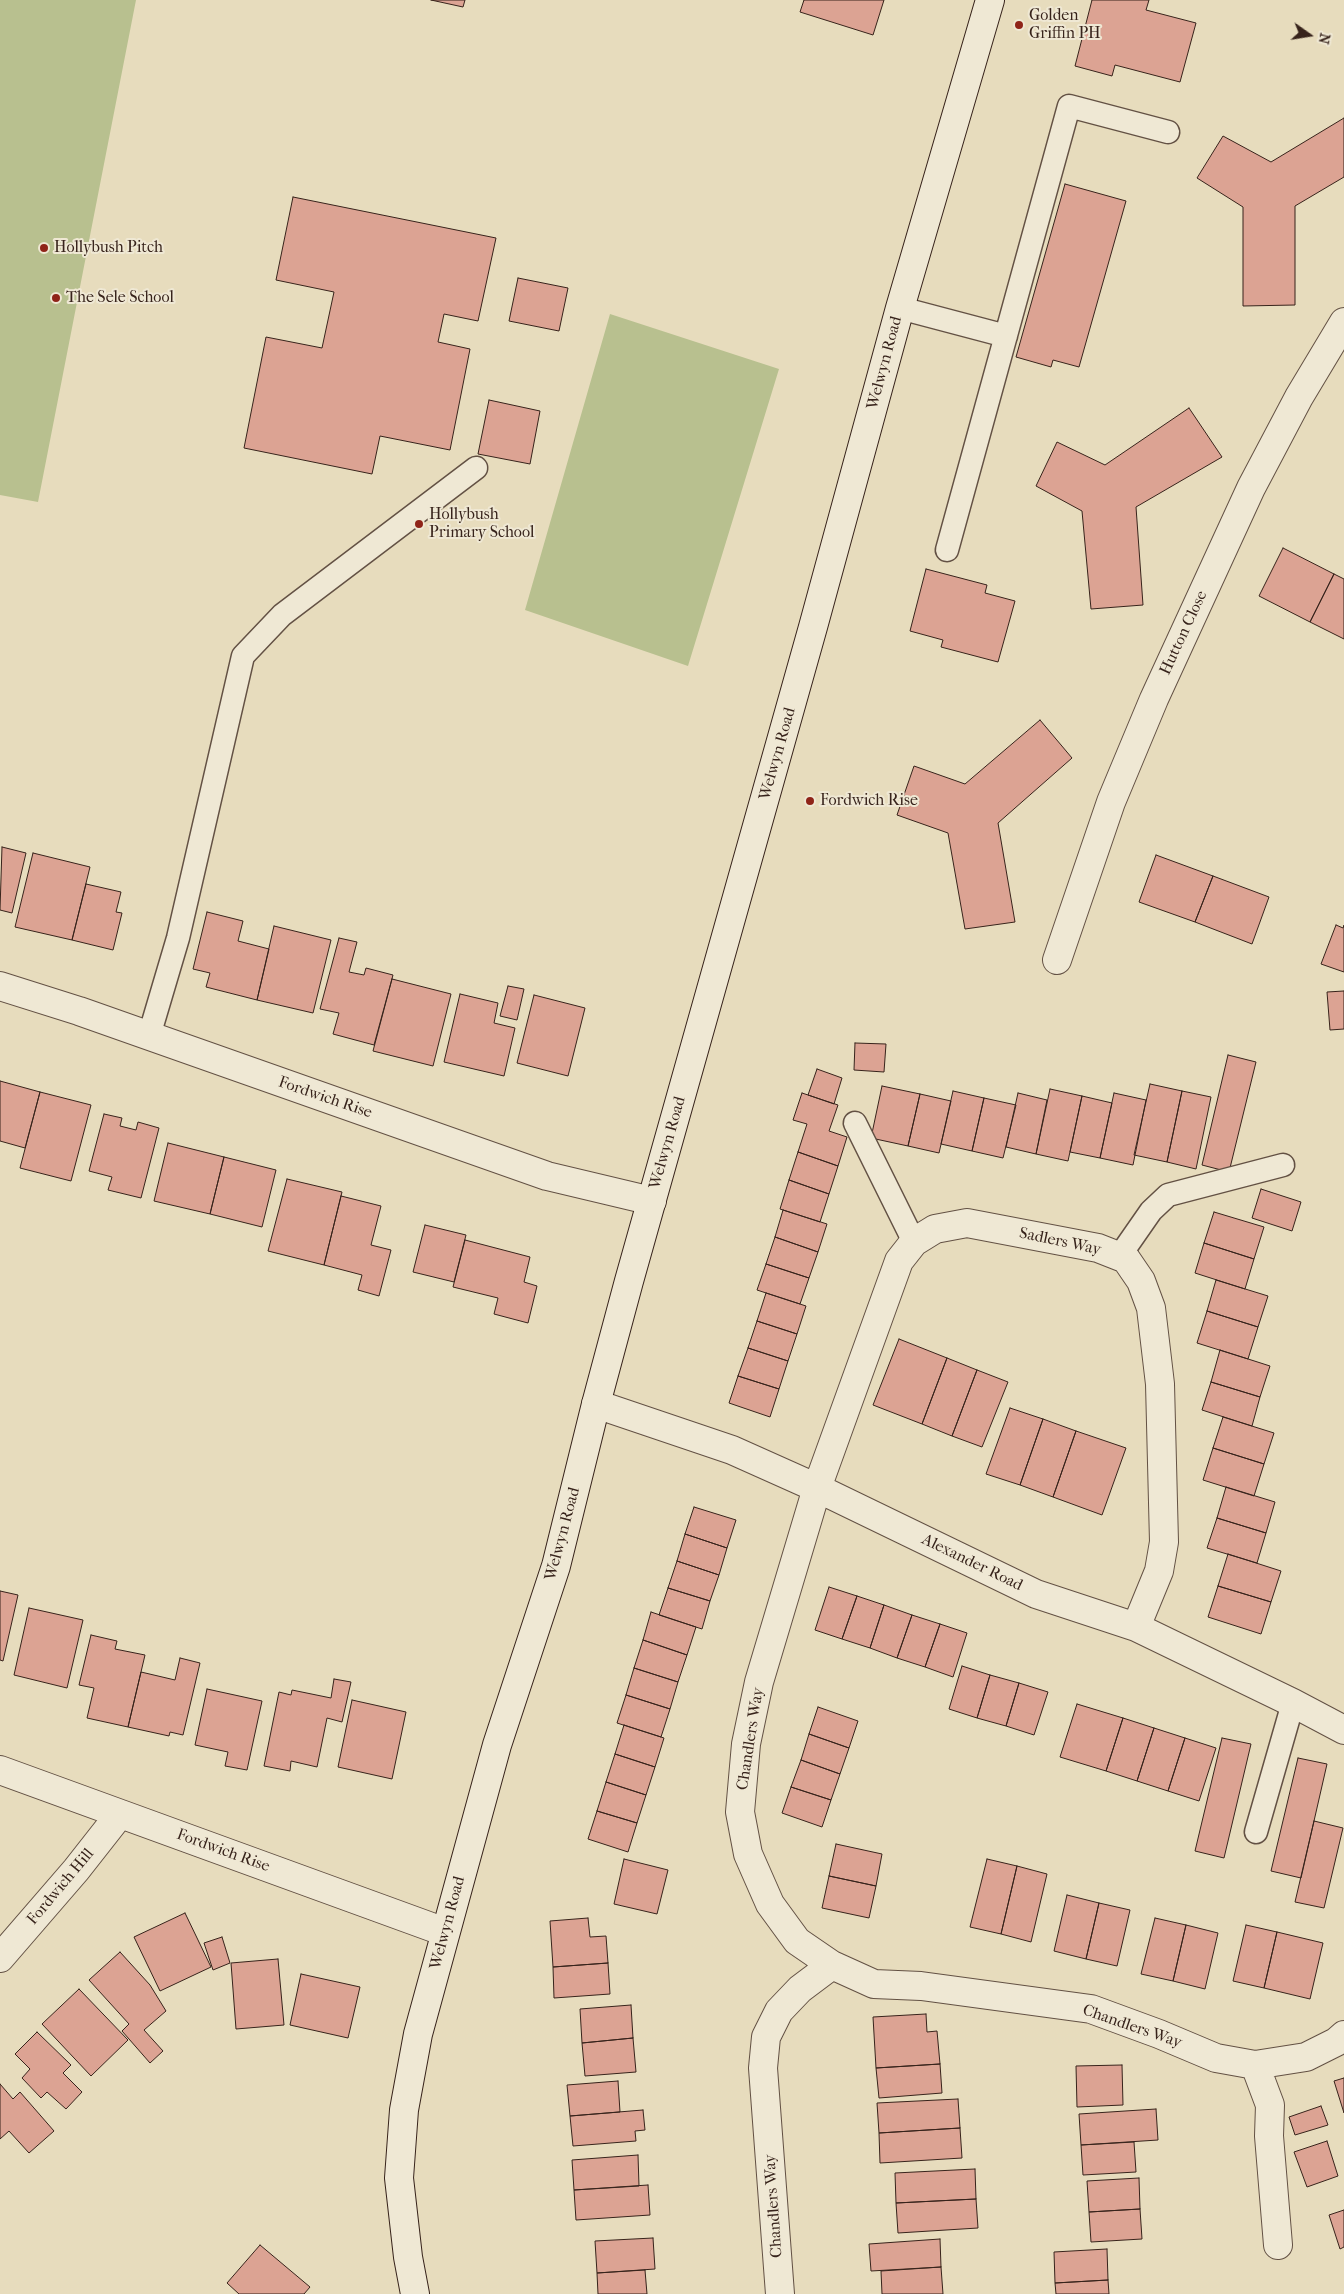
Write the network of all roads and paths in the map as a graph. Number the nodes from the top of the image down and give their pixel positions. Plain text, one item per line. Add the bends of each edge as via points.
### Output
1 (990, 0) edge
2 (1168, 132) dead end
3 (900, 308) junction
4 (1344, 322) edge
5 (1006, 336) junction
6 (476, 468) dead end
7 (947, 550) dead end
8 (1057, 960) dead end
9 (0, 986) edge
10 (149, 1036) junction
11 (855, 1123) dead end
12 (1284, 1165) dead end
13 (652, 1201) junction
14 (914, 1242) junction
15 (1119, 1257) junction
16 (596, 1404) junction
17 (817, 1488) junction
18 (1136, 1627) junction
19 (1294, 1703) junction
20 (1344, 1730) edge
21 (0, 1770) edge
22 (120, 1814) junction
23 (1256, 1832) dead end
24 (445, 1932) junction
25 (0, 1958) edge
26 (832, 1965) junction
27 (1344, 2035) edge
28 (1255, 2065) junction
29 (1278, 2245) dead end
30 (416, 2294) edge
31 (780, 2294) edge

1 - 3 street, Welwyn Road
2 - 5 lane via 1069,106
3 - 5 lane
3 - 13 street, Welwyn Road
4 - 8 street, Hutton Close via 1299,397 1251,488 1154,699 1111,802
5 - 7 lane
6 - 10 lane via 282,615 243,656 178,938
9 - 10 street, Fordwich Rise
10 - 13 street, Fordwich Rise via 547,1176
11 - 14 lane
12 - 15 lane via 1168,1195 1151,1211
13 - 16 street, Welwyn Road
14 - 15 street, Sadlers Way via 935,1229 967,1223 1098,1248
14 - 17 street, Sadlers Way via 899,1261
15 - 18 street, Sadlers Way via 1126,1260 1141,1281 1151,1308 1160,1384 1163,1559
16 - 17 street, Alexander Road via 732,1450
16 - 24 street, Welwyn Road via 556,1566 497,1745
17 - 18 street, Alexander Road via 1036,1594
17 - 26 street, Chandlers Way via 759,1682 746,1744 740,1812 748,1854 770,1904 797,1942
18 - 19 street, Alexander Road
19 - 20 street, Alexander Road
19 - 23 lane
21 - 22 street, Fordwich Rise
22 - 24 street, Fordwich Rise
22 - 25 street, Fordwich Hill
24 - 30 street, Welwyn Road via 418,2034 404,2110 399,2178 408,2257
26 - 28 street, Chandlers Way via 874,1984 921,1986 1091,2009 1216,2058
26 - 31 street, Chandlers Way via 800,1989 779,2011 766,2037 763,2068
27 - 28 street, Chandlers Way via 1306,2057
28 - 29 street via 1270,2105 1269,2136

